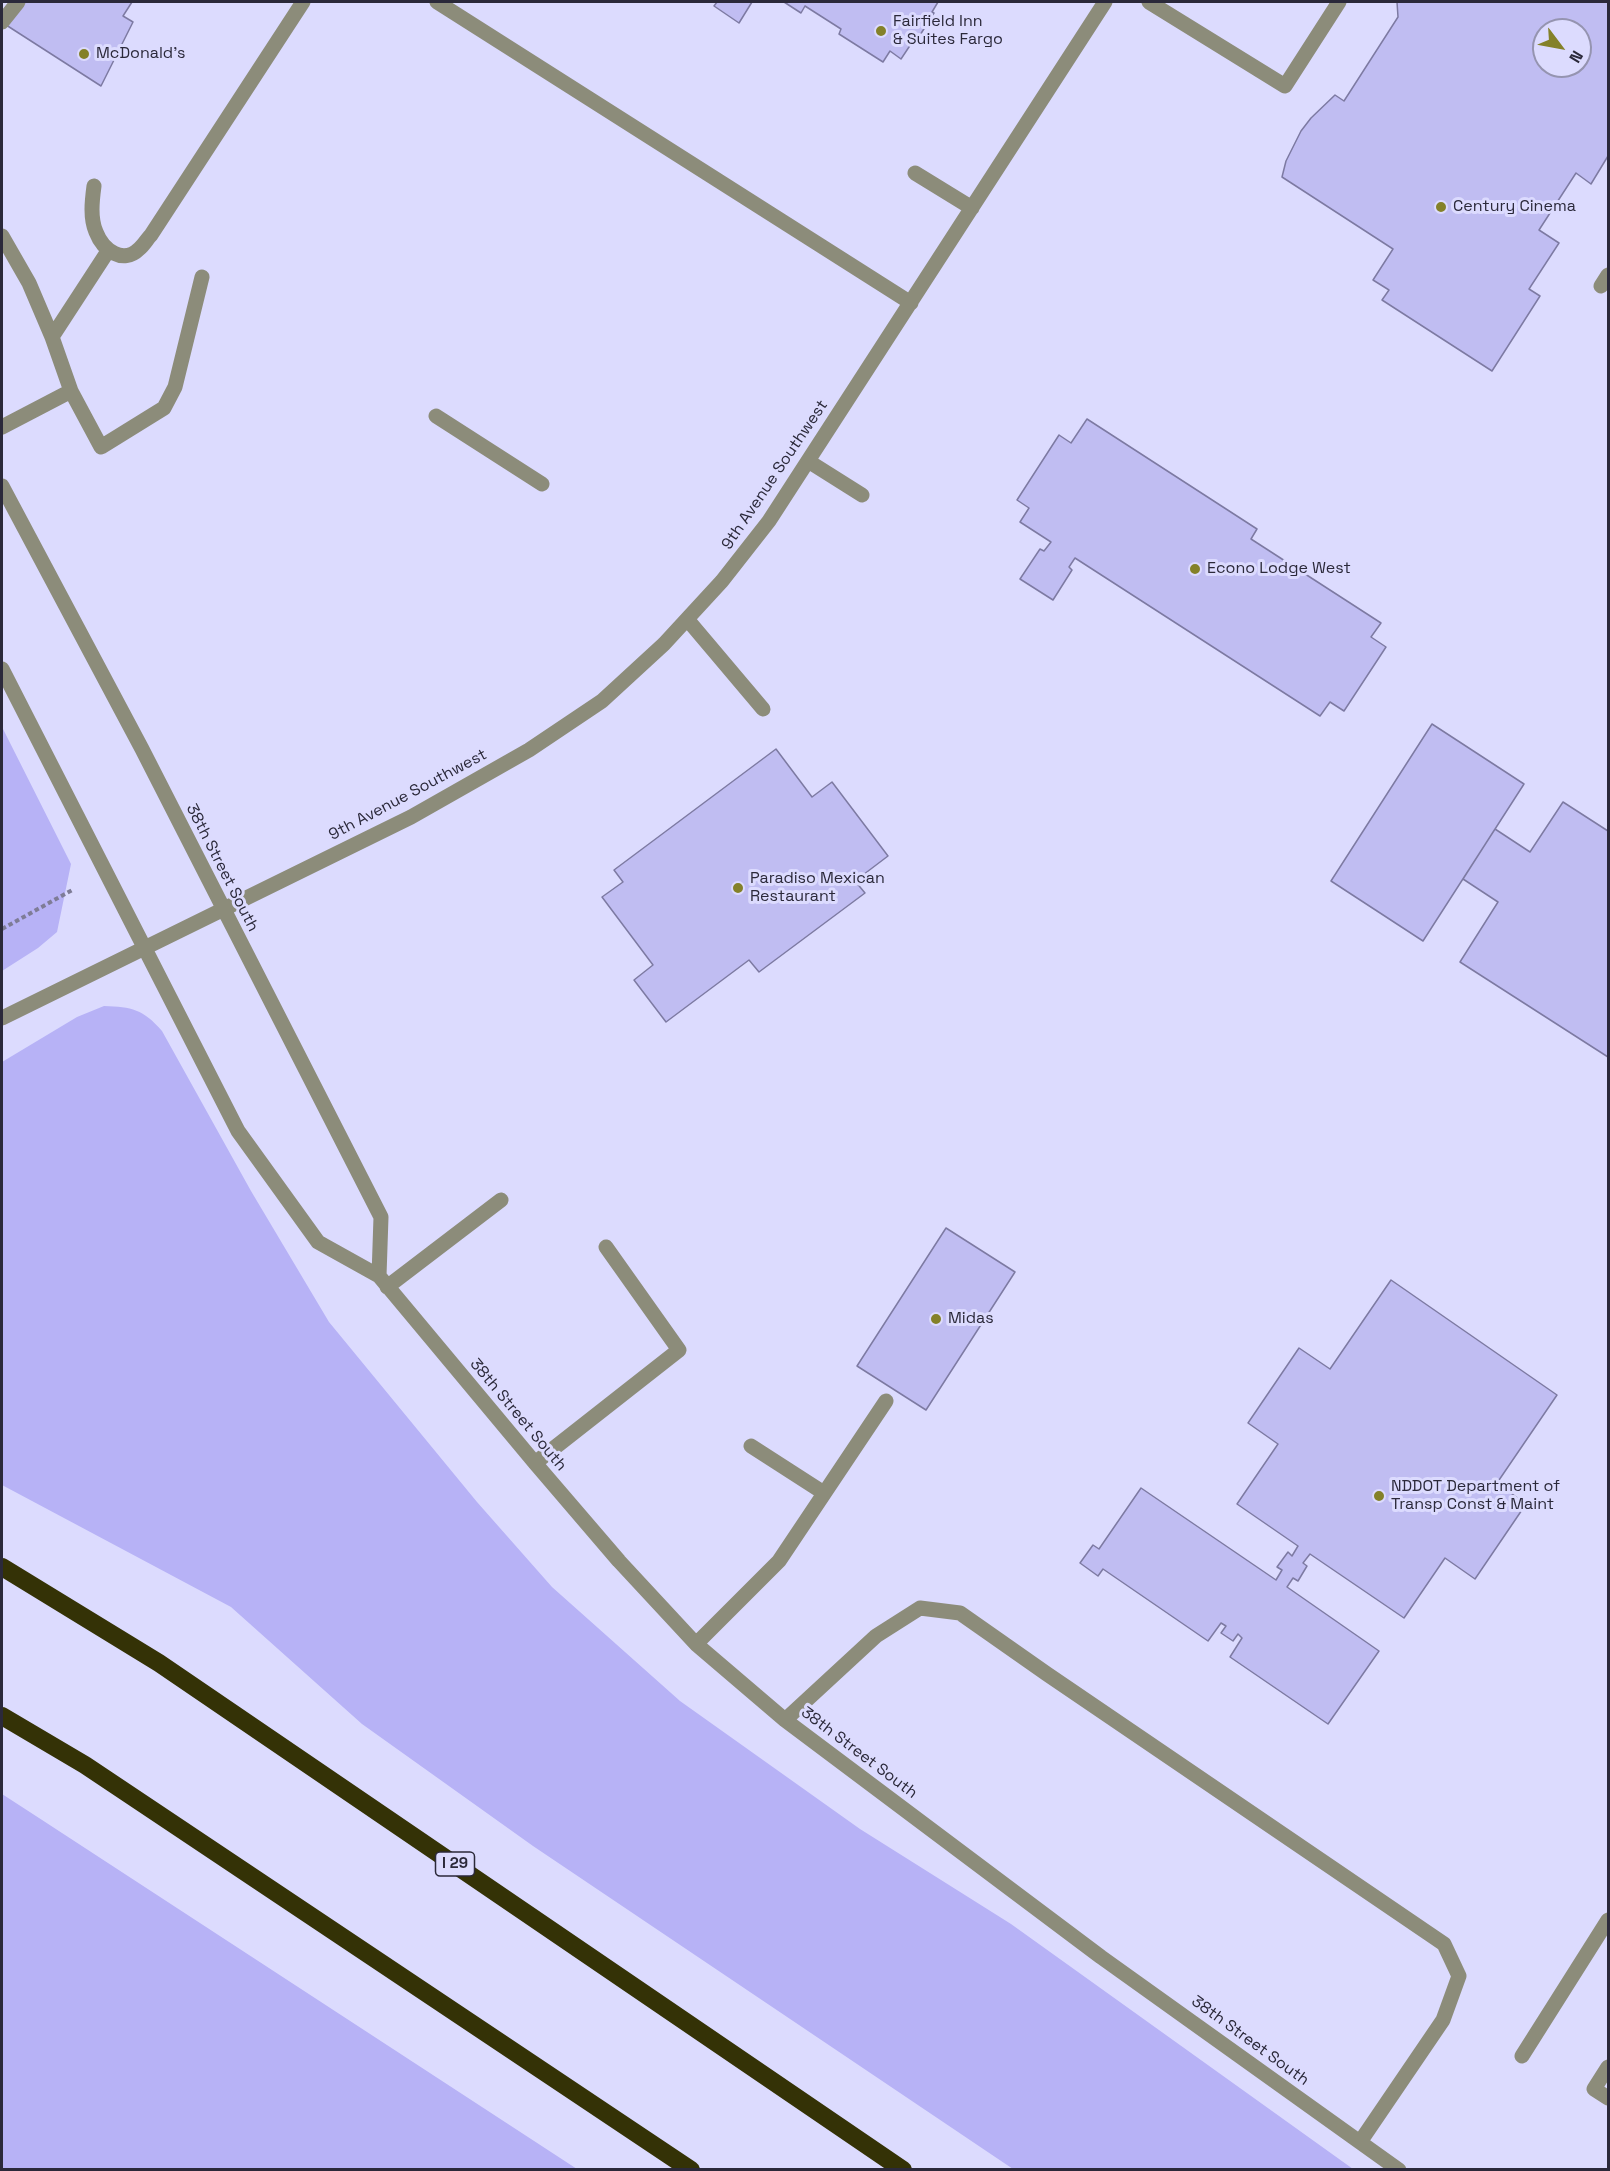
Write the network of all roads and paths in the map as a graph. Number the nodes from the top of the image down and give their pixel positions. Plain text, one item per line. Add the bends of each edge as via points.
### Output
1 (8, 2) edge
2 (18, 2) edge
3 (303, 2) edge
4 (436, 2) edge
5 (1105, 2) edge
6 (1149, 2) edge
7 (1340, 2) edge
8 (2, 14) edge
9 (2, 22) edge
10 (915, 173) dead end
11 (94, 186) dead end
12 (972, 208) junction
13 (2, 236) edge
14 (108, 251) junction
15 (202, 277) dead end
16 (911, 303) junction
17 (52, 337) junction
18 (71, 391) junction
19 (435, 416) dead end
20 (2, 427) edge
21 (808, 460) junction
22 (542, 484) dead end
23 (2, 486) edge
24 (862, 495) dead end
25 (687, 619) junction
26 (2, 669) edge
27 (763, 709) dead end
28 (74, 889) dead end
29 (223, 909) junction
30 (2, 928) edge
31 (144, 948) junction
32 (2, 1018) edge
33 (501, 1200) dead end
34 (606, 1247) dead end
35 (383, 1281) junction
36 (886, 1401) dead end
37 (751, 1446) dead end
38 (535, 1463) junction
39 (824, 1493) junction
40 (2, 1567) edge
41 (696, 1644) junction
42 (2, 1716) edge
43 (785, 1720) junction
44 (1608, 1920) edge
45 (1522, 2056) dead end
46 (1608, 2067) edge
47 (1608, 2098) edge
48 (1360, 2142) junction
49 (691, 2169) edge
50 (903, 2169) edge
51 (1399, 2169) edge

1 - 8 street
2 - 9 street
3 - 14 street via 151,235 138,251 119,256
4 - 16 street
5 - 12 street, 9th Avenue Southwest
6 - 7 street via 1285,86
10 - 12 street
11 - 14 street via 91,208 95,232
12 - 16 street, 9th Avenue Southwest
13 - 17 street via 29,283
14 - 17 street
15 - 18 street via 175,387 164,408 101,447
16 - 21 street, 9th Avenue Southwest
17 - 18 street
18 - 20 street
19 - 22 street
21 - 24 street
21 - 25 street, 9th Avenue Southwest via 769,521
23 - 29 street, 38th Street South
25 - 27 street
25 - 29 street, 9th Avenue Southwest via 602,701 530,750 411,817
26 - 31 street, 38th Street South
28 - 30 path
29 - 31 street, 9th Avenue Southwest
29 - 35 street, 38th Street South via 381,1217
31 - 32 street, 9th Avenue Southwest
31 - 35 street, 38th Street South via 238,1131 318,1242
33 - 35 street
34 - 38 street via 679,1350
35 - 38 street, 38th Street South
36 - 39 street
37 - 39 street
38 - 41 street, 38th Street South
39 - 41 street via 779,1561
40 - 50 highway, I 29 via 159,1663
41 - 43 street, 38th Street South
42 - 49 highway via 95,1772
43 - 48 street, 38th Street South via 1101,1957
43 - 48 street via 876,1636 920,1608 960,1613 1443,1944 1459,1976 1443,2020
44 - 45 street
46 - 47 street via 1594,2089
48 - 51 street, 38th Street South

